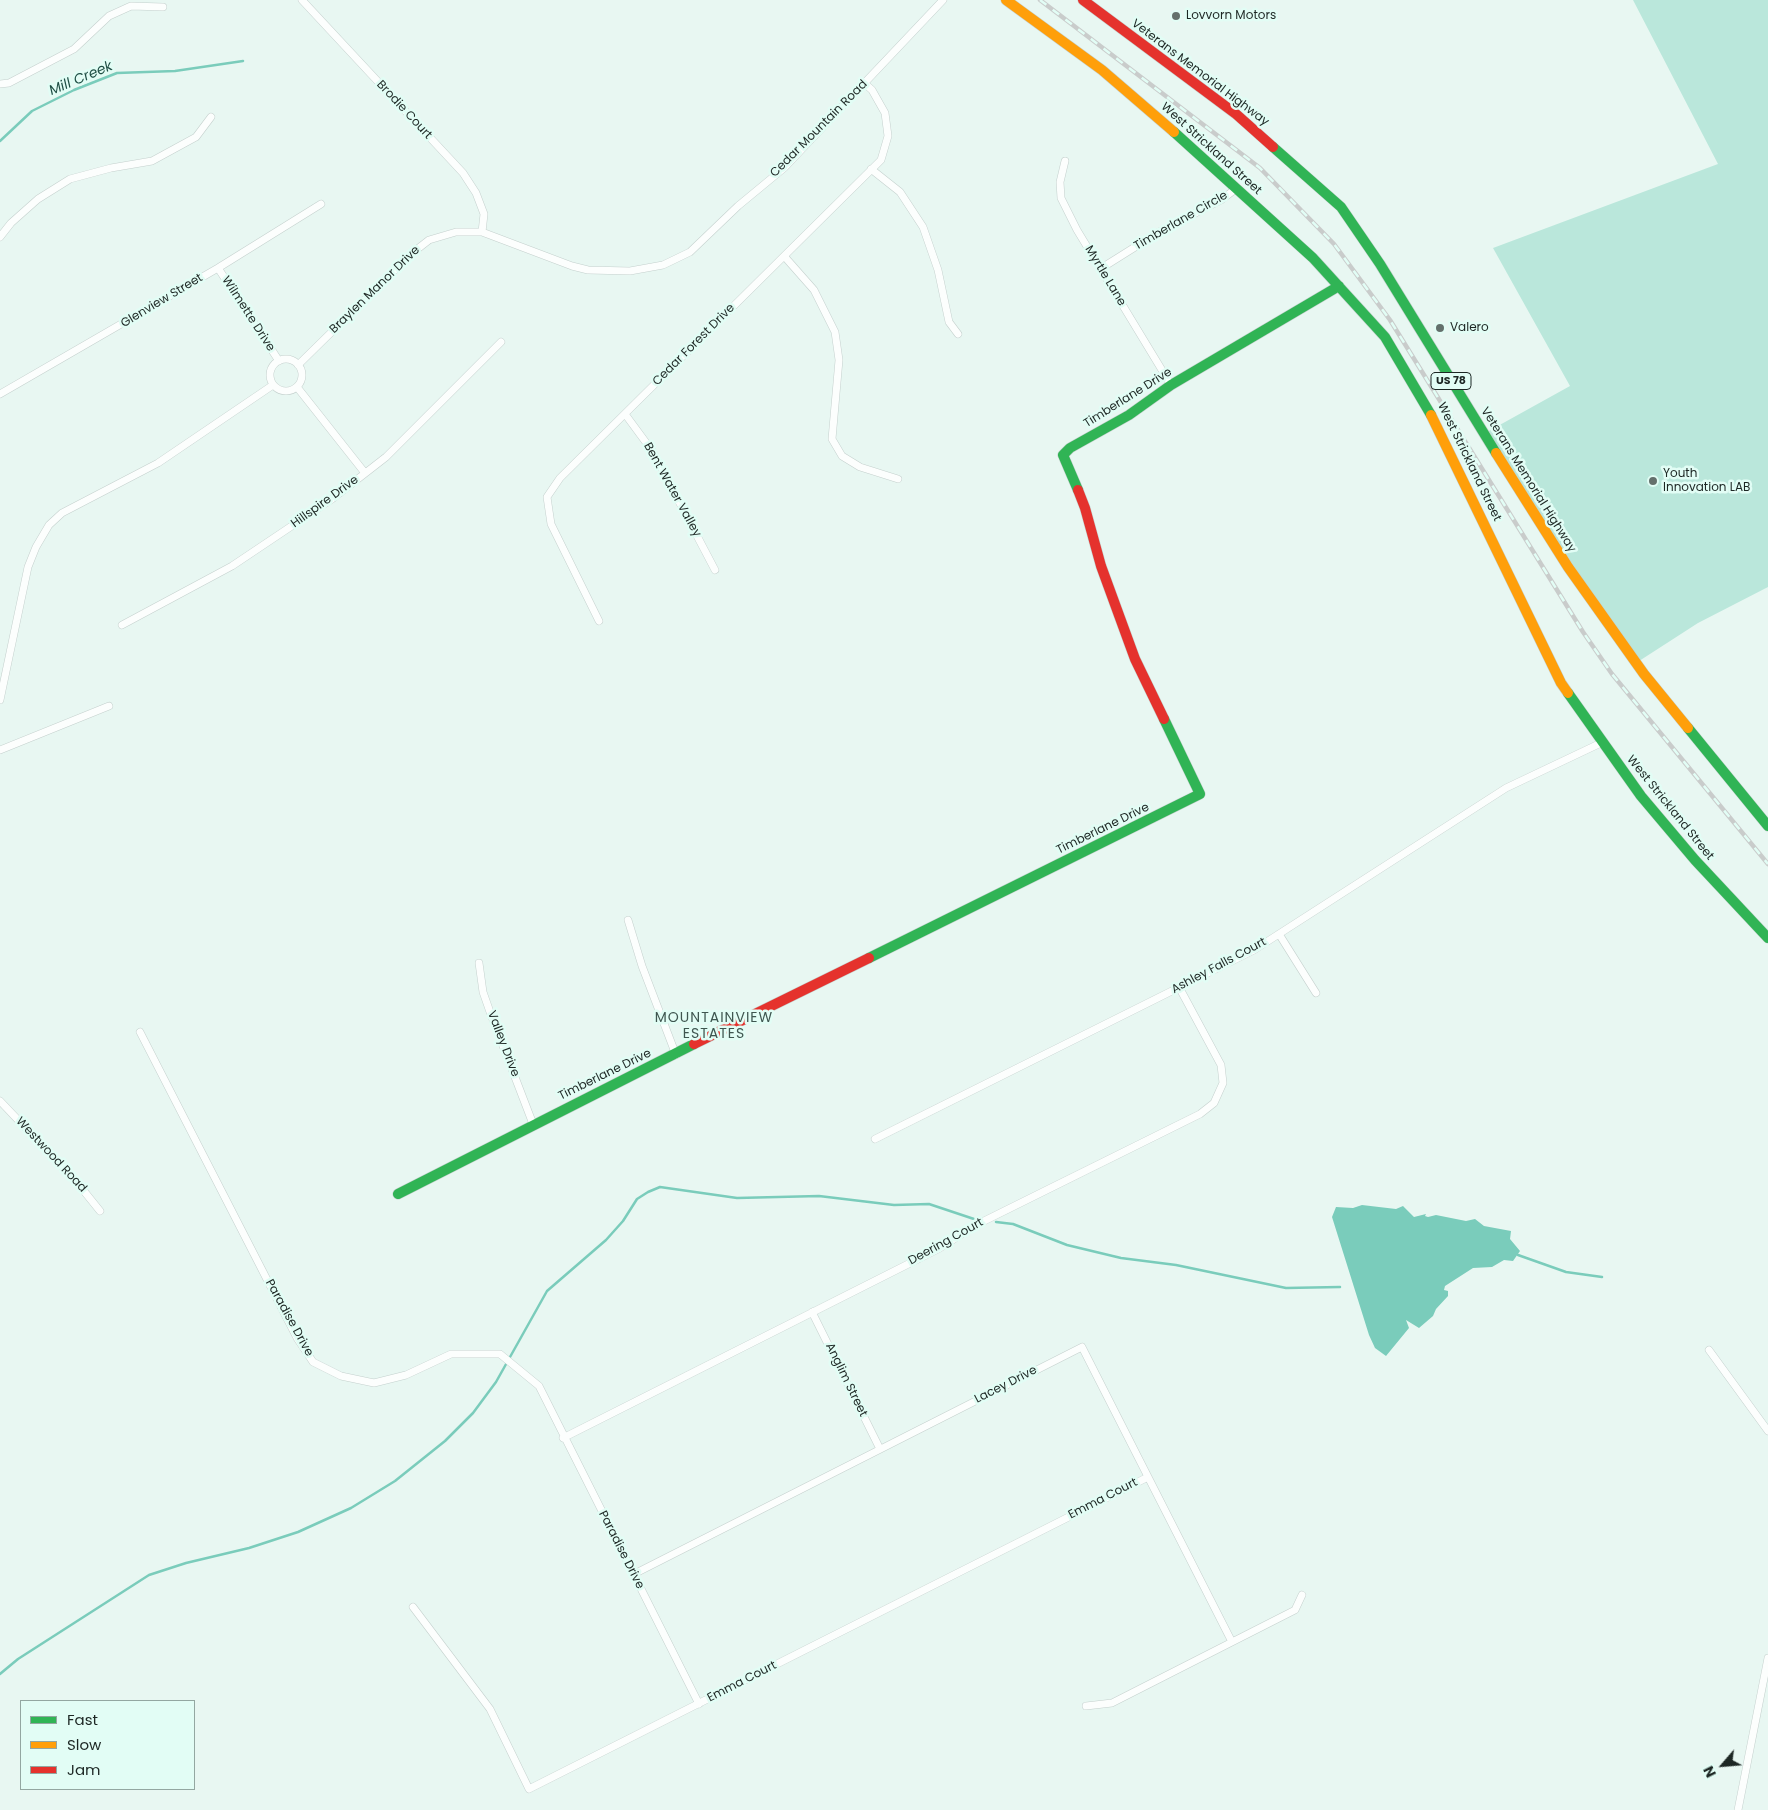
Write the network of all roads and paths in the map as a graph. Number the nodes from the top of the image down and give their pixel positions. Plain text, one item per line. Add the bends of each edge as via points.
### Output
1 (302, 0) edge
2 (943, 0) edge
3 (1006, 0) edge
4 (1083, 0) edge
5 (163, 7) dead end
6 (864, 83) junction
7 (0, 84) edge
8 (211, 117) dead end
9 (1065, 161) dead end
10 (871, 169) junction
11 (1237, 188) junction
12 (321, 204) dead end
13 (482, 232) junction
14 (0, 237) edge
15 (690, 252) joint
16 (784, 256) junction
17 (218, 268) junction
18 (1100, 269) junction
19 (1340, 286) junction
20 (958, 334) dead end
21 (501, 342) dead end
22 (279, 361) junction
23 (298, 365) junction
24 (273, 385) junction
25 (1171, 385) junction
26 (297, 387) junction
27 (0, 394) edge
28 (625, 414) junction
29 (366, 473) junction
30 (898, 479) dead end
31 (714, 570) dead end
32 (600, 621) dead end
33 (122, 625) dead end
34 (0, 700) edge
35 (109, 706) dead end
36 (1603, 742) junction
37 (0, 750) edge
38 (1764, 816) edge
39 (1768, 826) edge
40 (628, 920) dead end
41 (1279, 934) junction
42 (1768, 938) edge
43 (478, 963) dead end
44 (1180, 987) junction
45 (1316, 993) dead end
46 (140, 1032) dead end
47 (676, 1055) junction
48 (0, 1101) edge
49 (533, 1124) junction
50 (874, 1139) dead end
51 (398, 1194) dead end
52 (100, 1211) dead end
53 (812, 1312) junction
54 (1709, 1350) dead end
55 (1768, 1432) edge
56 (563, 1438) junction
57 (880, 1449) junction
58 (1148, 1477) junction
59 (634, 1574) junction
60 (1302, 1595) dead end
61 (413, 1607) dead end
62 (1232, 1642) junction
63 (1768, 1658) edge
64 (699, 1704) junction
65 (1086, 1706) dead end
66 (1738, 1810) edge

1 - 13 street, Brodie Court via 463,173 484,214
2 - 6 street, Cedar Mountain Road
3 - 11 street, West Strickland Street via 1102,70
4 - 38 street, Veterans Memorial Highway / US 78 via 1236,114 1341,207 1568,567 1644,674
5 - 7 street via 131,6 109,16 74,48 9,83
6 - 10 street, Cedar Forest Drive via 872,90 885,113 888,136 881,160
6 - 15 street, Cedar Mountain Road via 784,168
8 - 14 street via 196,137 152,161 70,179 38,199
9 - 18 street, Myrtle Lane via 1060,182 1061,198
10 - 16 street, Cedar Forest Drive
10 - 20 street via 900,192 923,227 938,270 950,322
11 - 18 street, Timberlane Circle
11 - 19 street, West Strickland Street
12 - 17 street, Glenview Street
13 - 15 street, Braylen Manor Drive via 588,270 630,272 664,265
13 - 23 street, Braylen Manor Drive via 456,232 428,240
16 - 28 street, Cedar Forest Drive
16 - 30 street via 814,290 835,332 839,360 832,439 842,456 854,464
17 - 22 street, Wilmette Drive
17 - 27 street, Glenview Street
18 - 25 street, Myrtle Lane
19 - 25 street, Timberlane Drive
19 - 36 street, West Strickland Street via 1385,337 1422,397 1561,683
21 - 29 street, Hillspire Drive
22 - 23 street via 289,360
22 - 24 street via 271,372
23 - 26 street via 302,379
24 - 26 street via 287,391
24 - 34 street via 158,463 62,513 49,525 28,567
25 - 47 street, Timberlane Drive via 1129,415 1070,448 1063,456 1085,508 1101,566 1135,659 1200,794 905,938
26 - 29 street
28 - 31 street, Bent Water Valley via 653,452
28 - 32 street, Cedar Forest Drive via 560,478 547,496 551,524
29 - 33 street, Hillspire Drive via 232,566
35 - 37 street
36 - 41 street, Ashley Falls Court via 1506,788
36 - 42 street, West Strickland Street via 1641,796
38 - 39 street, Veterans Memorial Highway / US 78
40 - 47 street
41 - 44 street, Ashley Falls Court
41 - 45 street
43 - 49 street, Valley Drive via 486,999
44 - 50 street, Ashley Falls Court
44 - 53 street, Deering Court via 1221,1065 1223,1083 1214,1103 1200,1114 976,1225 940,1248
46 - 56 street, Paradise Drive via 297,1338 313,1362 341,1376 374,1383 406,1375 451,1354 500,1354 539,1386
47 - 49 street, Timberlane Drive
48 - 52 street, Westwood Road
49 - 51 street, Timberlane Drive
53 - 56 street, Deering Court
53 - 57 street, Anglim Street
54 - 55 street
56 - 59 street, Paradise Drive
57 - 58 street, Lacey Drive via 1082,1347
57 - 59 street, Lacey Drive
58 - 62 street, Lacey Drive
58 - 64 street, Emma Court
59 - 64 street, Paradise Drive
60 - 62 street via 1295,1610
61 - 64 street, Emma Court via 490,1709 529,1789
62 - 65 street via 1112,1703
63 - 66 street

